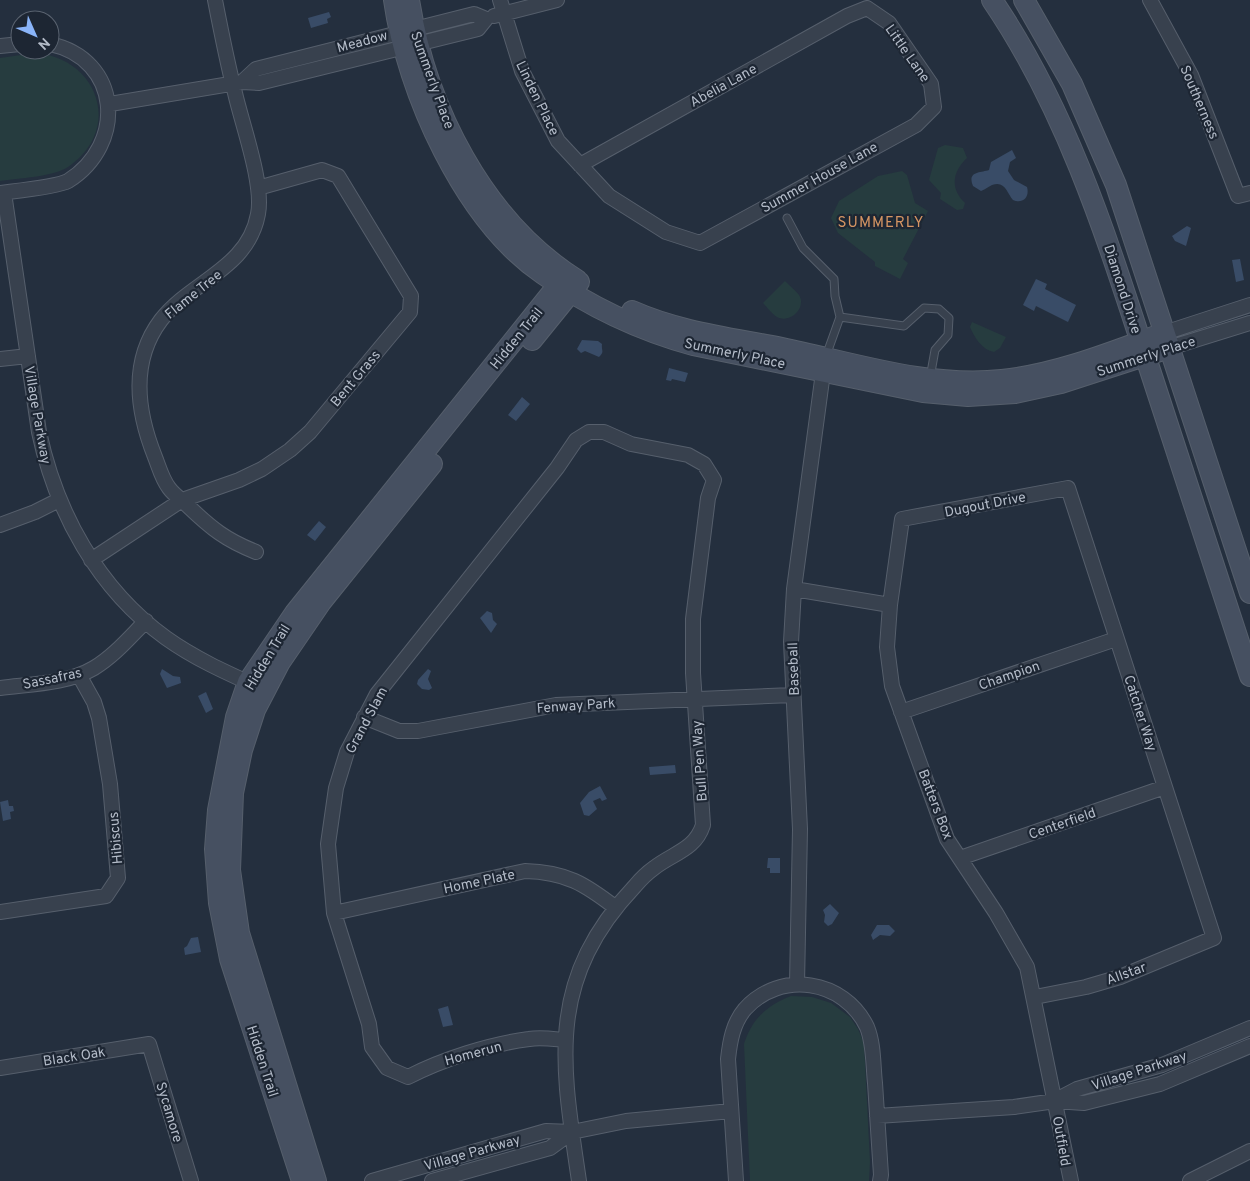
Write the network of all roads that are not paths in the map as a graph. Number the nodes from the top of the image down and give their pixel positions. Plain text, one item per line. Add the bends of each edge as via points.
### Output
1 (215, 0) edge
2 (394, 0) edge
3 (409, 0) edge
4 (500, 0) edge
5 (557, 0) edge
6 (992, 0) edge
7 (1024, 0) edge
8 (1150, 0) edge
9 (867, 8) joint
10 (503, 14) junction
11 (408, 38) junction
12 (60, 48) edge
13 (237, 83) junction
14 (110, 104) junction
15 (934, 107) joint
16 (580, 164) junction
17 (258, 188) junction
18 (2, 193) edge
19 (1250, 193) edge
20 (787, 218) dead end
21 (700, 242) joint
22 (569, 283) junction
23 (1250, 305) edge
24 (840, 317) junction
25 (1250, 323) edge
26 (1167, 340) junction
27 (1143, 348) junction
28 (28, 356) junction
29 (0, 359) edge
30 (824, 364) junction
31 (930, 378) junction
32 (589, 432) joint
33 (1068, 488) joint
34 (59, 500) junction
35 (182, 500) junction
36 (902, 520) joint
37 (0, 525) edge
38 (256, 552) dead end
39 (91, 560) junction
40 (794, 589) junction
41 (1250, 593) edge
42 (890, 605) junction
43 (146, 621) junction
44 (1116, 638) junction
45 (79, 675) junction
46 (1250, 676) edge
47 (256, 686) junction
48 (0, 688) edge
49 (793, 695) junction
50 (694, 699) junction
51 (901, 712) junction
52 (364, 717) junction
53 (1165, 787) junction
54 (960, 858) junction
55 (616, 908) junction
56 (0, 912) edge
57 (334, 914) junction
58 (1214, 938) joint
59 (797, 984) junction
60 (1034, 998) junction
61 (1250, 1028) edge
62 (564, 1040) junction
63 (148, 1044) joint
64 (1250, 1046) edge
65 (0, 1068) edge
66 (388, 1068) joint
67 (1055, 1101) junction
68 (731, 1111) junction
69 (877, 1116) junction
70 (572, 1132) junction
71 (1250, 1151) edge
72 (191, 1181) edge
73 (302, 1181) edge
74 (316, 1181) edge
75 (372, 1181) edge
76 (432, 1181) edge
77 (579, 1181) edge
78 (736, 1181) edge
79 (880, 1181) edge
80 (1071, 1181) edge
81 (1190, 1181) edge

1 - 13 street, Flame Tree
2 - 11 street, Summerly Place
3 - 11 street, Summerly Place
4 - 10 street, Linden Place
5 - 10 street, Meadow
6 - 27 street, Diamond Drive via 1042,84 1078,160
7 - 26 street, Diamond Drive via 1054,50 1116,184
8 - 19 street, Southerness via 1191,75 1238,196
9 - 15 street, Little Lane via 889,23 926,76 931,84
9 - 16 street, Abelia Lane via 847,16
10 - 11 street, Meadow via 486,18 478,29
10 - 16 street, Linden Place via 522,71 558,141
11 - 13 street, Meadow via 256,69
11 - 22 street, Summerly Place via 455,139 477,177 514,226
12 - 14 street via 74,53 89,66
13 - 14 street, Meadow
13 - 17 street, Flame Tree
14 - 18 street via 102,144 78,174 65,182
15 - 21 street, Summer House Lane via 916,125
16 - 21 street, Linden Place via 609,196 666,232
17 - 35 street, Flame Tree via 258,214 250,237 224,270 168,310 149,340 141,361 140,410 148,440 169,488
17 - 35 street, Bent Grass via 322,170 338,176 411,296 410,312 310,432 290,450 239,480
18 - 28 street, Village Parkway
20 - 24 lane via 803,248 834,279
22 - 30 street, Summerly Place via 621,321 657,335 693,345
22 - 47 street, Hidden Trail via 295,612
23 - 26 street, Summerly Place
24 - 30 lane
24 - 31 lane via 904,326 924,308 940,309 949,318 948,335 934,350
25 - 26 street, Summerly Place
26 - 27 street, Summerly Place
26 - 41 street, Diamond Drive
27 - 30 street, Summerly Place via 1061,383 1015,393 968,396 923,392
27 - 31 street, Summerly Place via 1040,374 1000,380
27 - 46 street, Diamond Drive
28 - 29 street
28 - 34 street, Village Parkway via 41,441
30 - 31 street, Summerly Place
30 - 40 street, Baseball
32 - 50 street, Bull Pen Way via 604,432 631,444 688,455 704,464 714,480 708,498 693,619
32 - 52 street, Grand Slam via 576,440 394,671
33 - 36 street, Dugout Drive
33 - 44 street, Catcher Way
34 - 37 street
34 - 39 street, Village Parkway
35 - 38 street, Flame Tree via 229,541
35 - 39 street, Bent Grass
36 - 42 street, Batters Box
39 - 43 street, Village Parkway
40 - 42 street
40 - 49 street, Baseball
42 - 51 street, Batters Box via 887,647 892,686
43 - 45 street, Sassafras via 111,656
43 - 47 street, Village Parkway via 190,654
44 - 51 street, Champion
44 - 53 street, Catcher Way
45 - 48 street, Sassafras
45 - 56 street, Hibiscus via 99,718 110,784 118,878 106,896
47 - 73 street, Hidden Trail via 236,717 227,757 215,849 219,903 230,959
47 - 74 street, Hidden Trail via 233,794 230,840 232,895 239,933
49 - 50 street, Fenway Park
49 - 59 street, Baseball via 800,829
50 - 52 street, Fenway Park via 556,705 418,731 399,731
50 - 55 street, Bull Pen Way via 703,824 699,836 691,845 654,868
51 - 54 street, Batters Box via 947,838
52 - 57 street, Grand Slam via 347,752 336,788 328,852
53 - 54 street, Centerfield
53 - 58 street, Catcher Way
54 - 60 street, Batters Box via 1014,942 1027,967
55 - 57 street, Home Plate via 570,877 547,871 525,871
55 - 62 street, Bull Pen Way via 594,940 579,972
57 - 66 street, Grand Slam via 369,1024 372,1047
58 - 60 street, Allstar via 1120,977
59 - 68 street via 778,988 758,998 736,1022 728,1059
59 - 69 street via 819,986 840,996 855,1009 867,1028 872,1048
60 - 67 street, Batters Box
61 - 67 street, Village Parkway via 1162,1065 1077,1089
62 - 66 street, Homerun via 531,1038 513,1042 435,1063 408,1077
62 - 70 street, Bull Pen Way via 565,1081
63 - 65 street, Black Oak
63 - 72 street, Sycamore
64 - 67 street, Village Parkway via 1160,1084 1118,1096 1084,1103
67 - 69 street, Village Parkway via 1014,1107
67 - 80 street, Outfield
68 - 70 street, Village Parkway via 626,1121
68 - 78 street
69 - 79 street
70 - 75 street, Village Parkway via 546,1131
70 - 76 street, Village Parkway via 550,1148
70 - 77 street, Bull Pen Way
71 - 81 street

